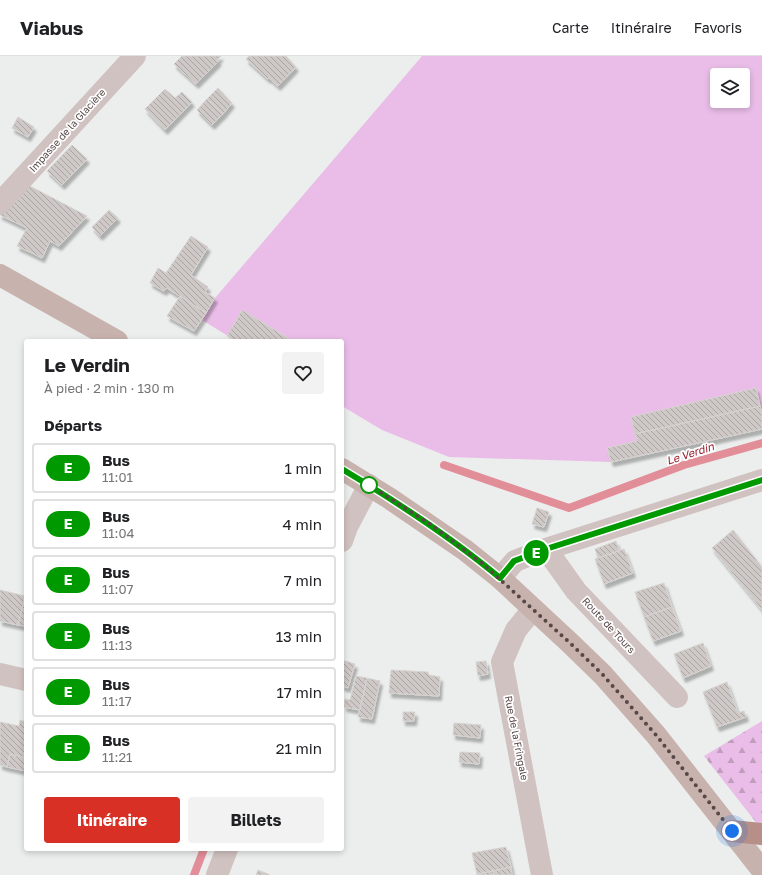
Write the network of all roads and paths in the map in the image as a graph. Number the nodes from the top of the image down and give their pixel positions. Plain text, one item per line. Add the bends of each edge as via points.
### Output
1 (135, 56) edge
2 (0, 203) edge
3 (0, 274) edge
4 (114, 339) edge
5 (344, 470) edge
6 (762, 480) edge
7 (369, 485) junction
8 (344, 535) edge
9 (546, 549) junction
10 (500, 578) junction
11 (533, 609) junction
12 (0, 674) edge
13 (24, 680) edge
14 (677, 697) dead end
15 (732, 831) junction
16 (762, 834) edge
17 (226, 851) edge
18 (762, 870) edge
19 (217, 875) edge
20 (542, 875) edge

1 - 2 street, Impasse de la Glacière
3 - 4 main road
5 - 7 main road
6 - 9 street
7 - 8 street
7 - 10 main road via 430,524
9 - 10 street via 514,561
9 - 14 street, Route de Tours via 576,591
10 - 11 main road
11 - 15 main road via 608,681 656,735
11 - 20 street, Rue de la Fringale via 516,630 502,662
12 - 13 street
15 - 16 highway
15 - 18 main road
17 - 19 street

